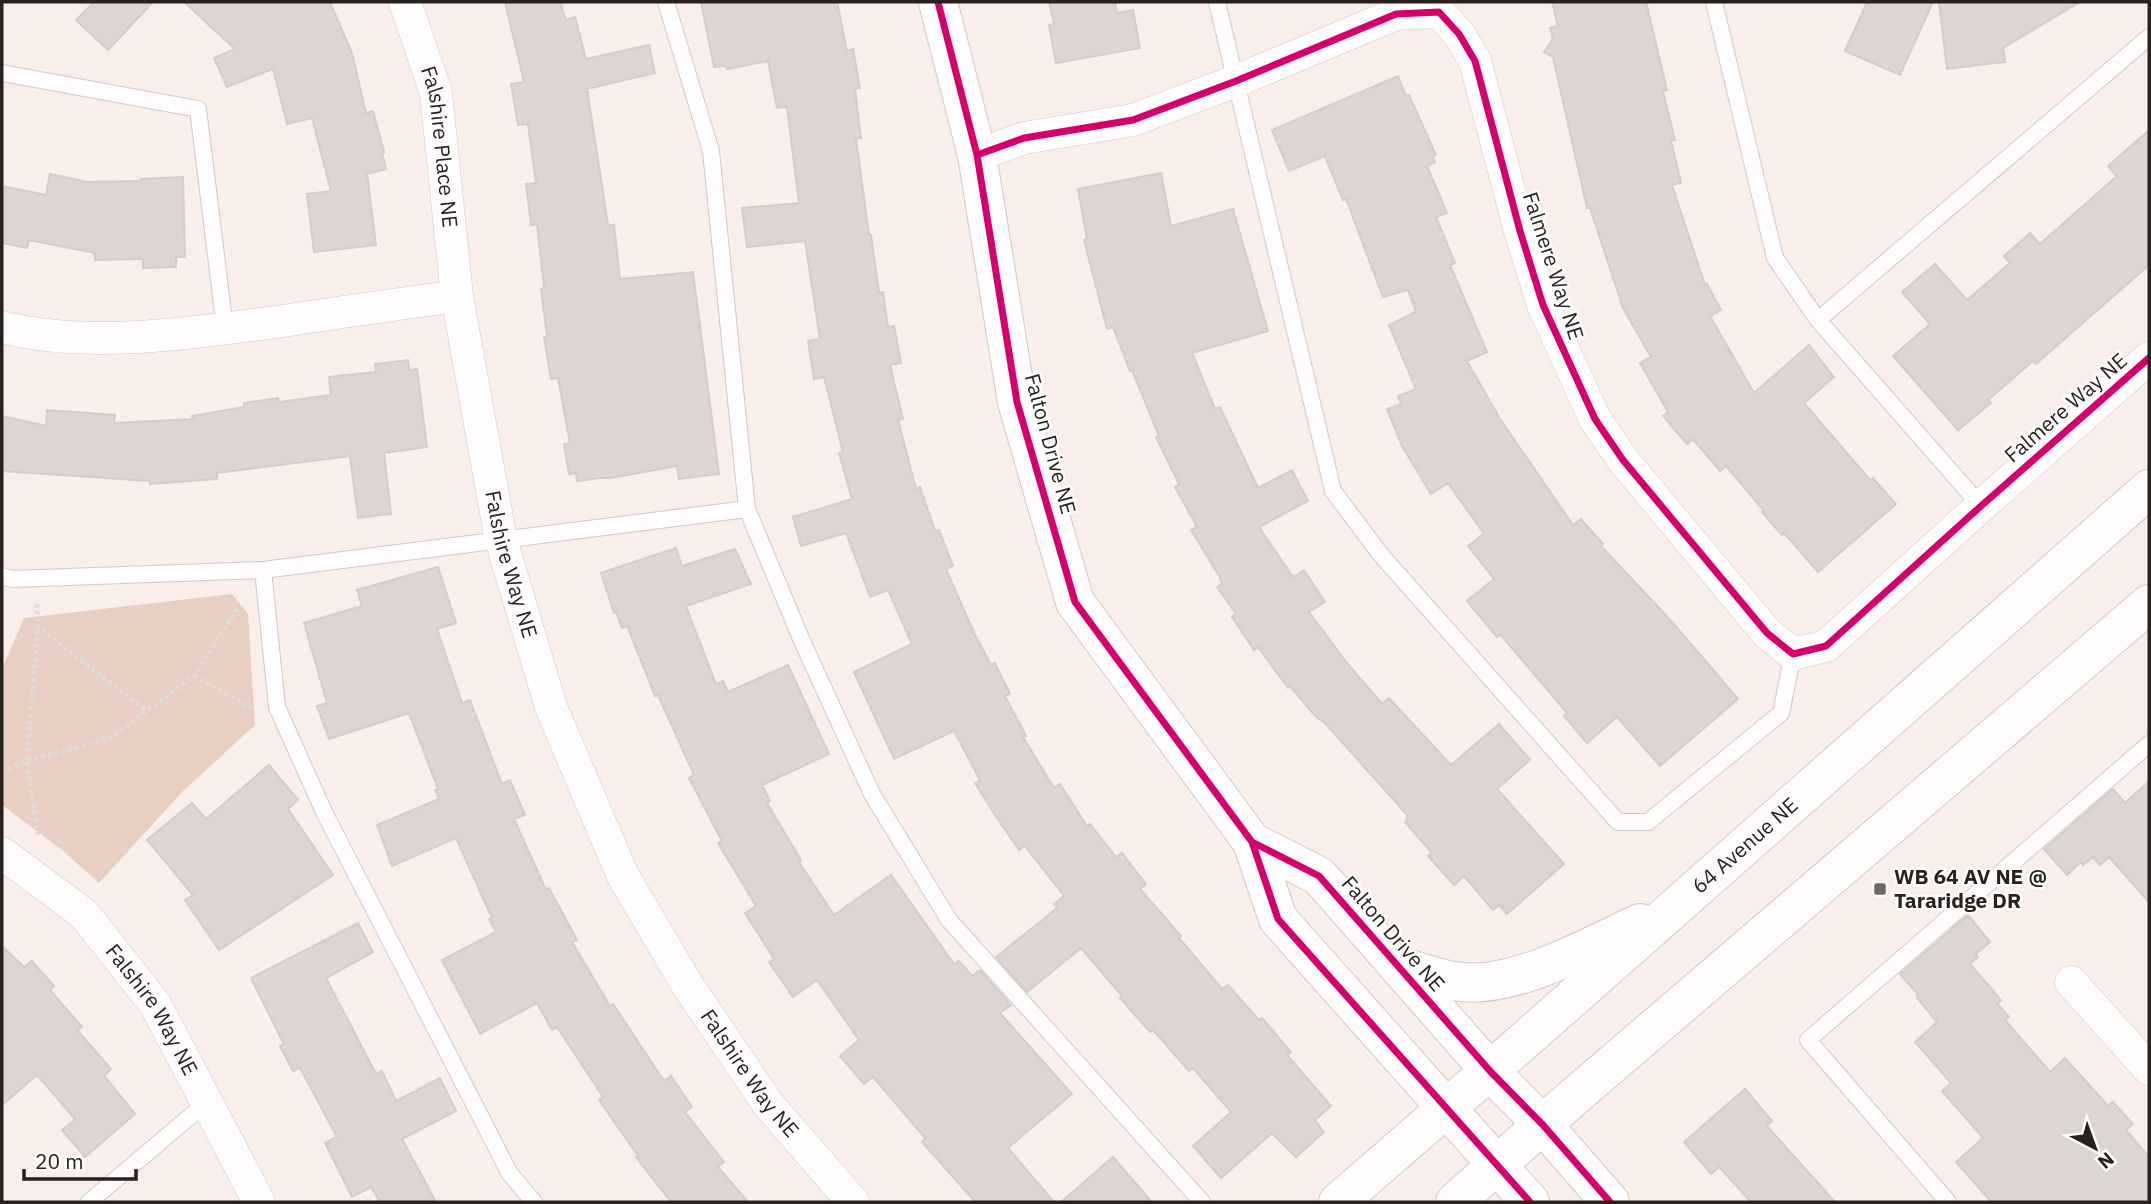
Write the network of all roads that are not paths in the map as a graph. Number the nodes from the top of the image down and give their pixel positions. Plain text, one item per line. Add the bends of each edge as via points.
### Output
1 (405, 2) edge
2 (666, 2) edge
3 (938, 2) edge
4 (1217, 2) edge
5 (1714, 2) edge
6 (2149, 37) edge
7 (2, 73) edge
8 (1236, 82) junction
9 (977, 155) junction
10 (457, 296) junction
11 (1818, 320) junction
12 (2, 327) edge
13 (225, 329) junction
14 (2149, 358) edge
15 (2149, 489) edge
16 (1981, 506) junction
17 (747, 509) junction
18 (501, 540) junction
19 (263, 569) junction
20 (2, 576) edge
21 (2149, 604) edge
22 (1793, 654) junction
23 (2149, 744) edge
24 (1252, 842) junction
25 (10, 858) edge
26 (1677, 906) junction
27 (1398, 966) junction
28 (2071, 982) dead end
29 (2149, 1069) edge
30 (1490, 1070) junction
31 (206, 1103) junction
32 (1445, 1109) junction
33 (1543, 1125) junction
34 (1497, 1165) junction
35 (89, 1202) edge
36 (259, 1202) edge
37 (534, 1202) edge
38 (853, 1202) edge
39 (1202, 1202) edge
40 (1338, 1202) edge
41 (1455, 1202) edge
42 (1530, 1202) edge
43 (1610, 1202) edge
44 (1948, 1202) edge

1 - 10 street, Falshire Place NE via 436,93
2 - 17 lane via 711,151
3 - 9 main road, Falton Drive NE
4 - 8 lane
5 - 11 lane via 1775,258
6 - 11 lane
7 - 13 lane via 198,109
8 - 9 street, Falmere Way NE via 1133,120 1024,138
8 - 22 street, Falmere Way NE via 1396,15 1439,12 1475,61 1543,305 1595,419 1623,460 1759,623
8 - 22 lane via 1333,491 1381,555 1618,822 1647,822 1781,713
9 - 24 main road, Falton Drive NE via 1017,402 1075,602
10 - 13 street
10 - 18 street, Falshire Way NE
11 - 16 lane
12 - 13 street via 29,334 128,338
14 - 16 street, Falmere Way NE
15 - 26 main road, 64 Avenue NE
16 - 22 street, Falmere Way NE via 1826,646
17 - 18 lane
17 - 39 lane via 872,794 949,920
18 - 19 lane
18 - 38 street, Falshire Way NE via 551,707 623,876 688,986 768,1104
19 - 20 lane
19 - 37 lane via 276,707 324,812 510,1174
21 - 33 main road
23 - 44 lane via 1808,1040
24 - 27 main road, Falton Drive NE via 1319,876
24 - 32 main road, Falton Drive NE via 1278,919
25 - 31 street, Falshire Way NE via 84,914 155,1004
26 - 27 main road via 1573,954 1491,982 1461,982
26 - 30 main road, 64 Avenue NE
27 - 30 main road, Falton Drive NE
28 - 29 street
30 - 32 main road, 64 Avenue NE
30 - 33 main road, Falton Drive NE
31 - 35 lane
31 - 36 street, Falshire Way NE
32 - 34 main road, Falton Drive NE
32 - 40 main road, 64 Avenue NE
33 - 34 main road
33 - 43 main road, Falton Drive NE
34 - 41 main road
34 - 42 main road, Falton Drive NE

